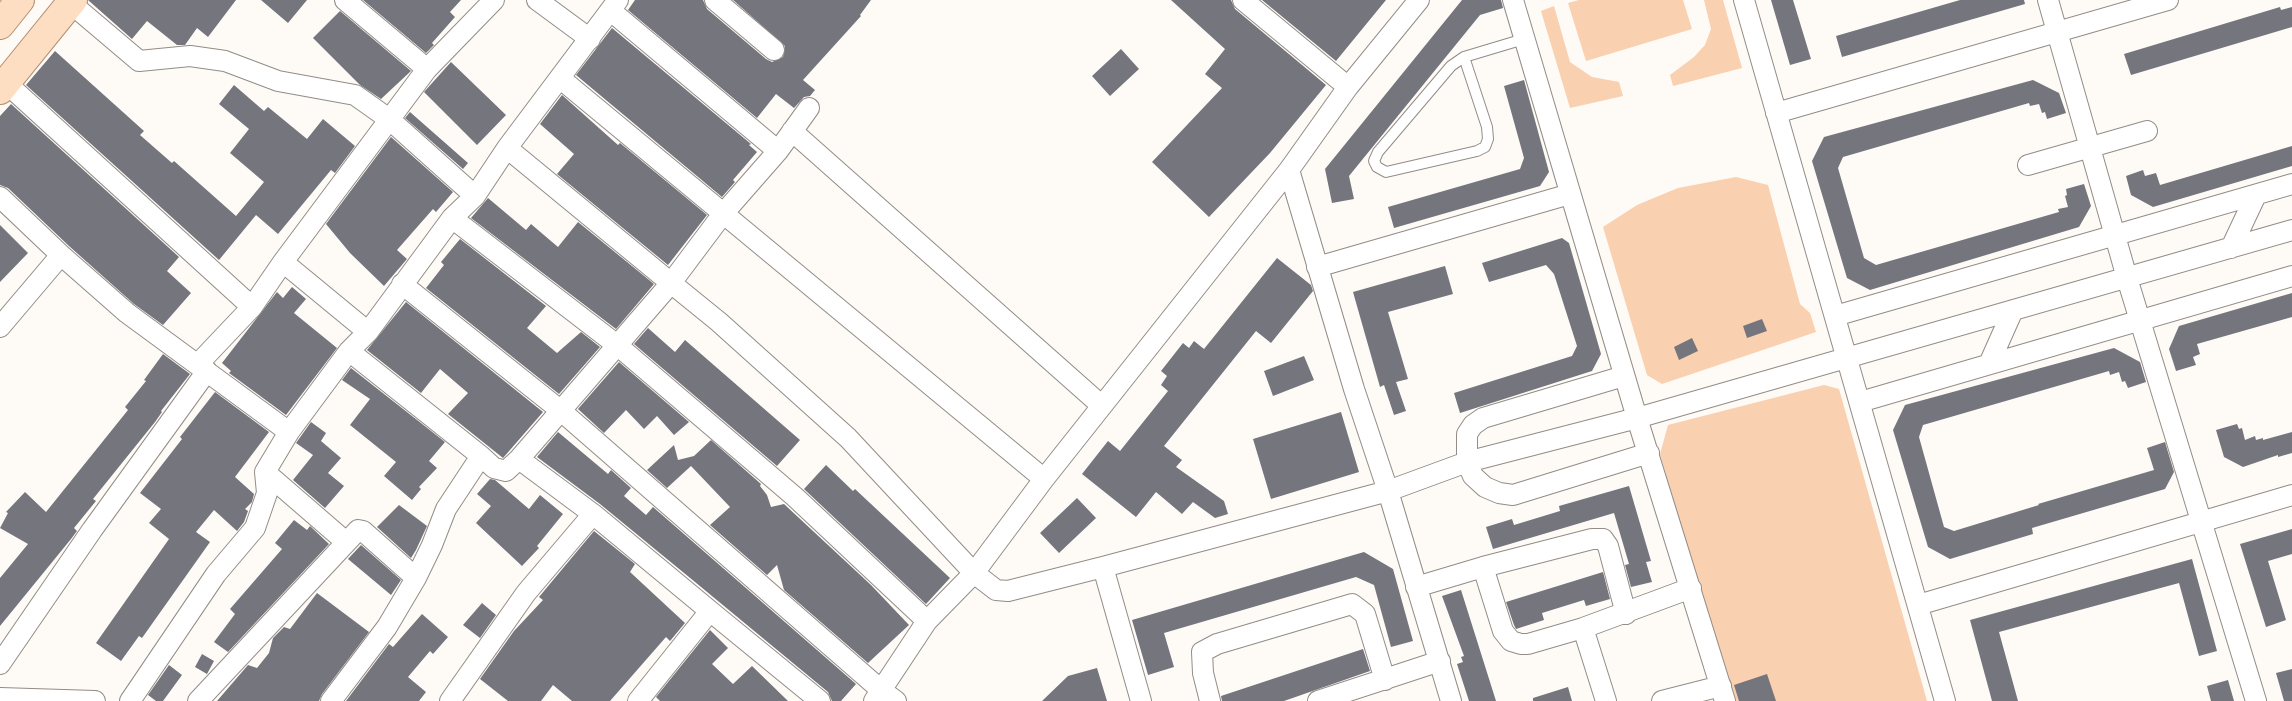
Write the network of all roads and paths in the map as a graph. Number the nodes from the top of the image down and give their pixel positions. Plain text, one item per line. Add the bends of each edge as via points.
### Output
1 (20, 0) edge
2 (345, 0) edge
3 (494, 0) edge
4 (537, 0) edge
5 (1243, 0) edge
6 (1513, 0) edge
7 (1744, 0) edge
8 (2048, 0) edge
9 (2168, 0) edge
10 (70, 1) edge
11 (723, 3) edge
12 (1408, 4) edge
13 (615, 6) edge
14 (0, 25) edge
15 (2057, 33) junction
16 (590, 39) junction
17 (1524, 39) junction
18 (774, 50) dead end
19 (1464, 57) junction
20 (427, 69) junction
21 (561, 79) junction
22 (3, 87) edge
23 (1348, 87) junction
24 (809, 108) dead end
25 (1776, 112) junction
26 (389, 119) junction
27 (792, 131) junction
28 (2147, 132) dead end
29 (508, 148) junction
30 (2090, 148) junction
31 (778, 151) junction
32 (2028, 165) dead end
33 (1290, 170) junction
34 (2292, 184) edge
35 (1570, 194) junction
36 (2256, 195) junction
37 (475, 196) junction
38 (0, 197) edge
39 (722, 215) junction
40 (452, 218) junction
41 (2292, 230) edge
42 (2115, 236) junction
43 (2231, 248) junction
44 (61, 255) junction
45 (283, 262) junction
46 (1317, 267) junction
47 (2292, 276) edge
48 (2127, 278) junction
49 (671, 283) junction
50 (402, 284) junction
51 (252, 307) junction
52 (2013, 310) junction
53 (4, 315) edge
54 (1835, 316) junction
55 (2140, 321) junction
56 (368, 332) junction
57 (617, 345) junction
58 (349, 351) junction
59 (1847, 358) junction
60 (1989, 364) junction
61 (203, 367) junction
62 (1624, 376) junction
63 (1860, 402) junction
64 (1102, 406) junction
65 (560, 410) junction
66 (1636, 418) junction
67 (289, 432) junction
68 (1649, 453) junction
69 (481, 456) junction
70 (519, 459) junction
71 (1467, 462) junction
72 (265, 472) junction
73 (1044, 479) junction
74 (1388, 491) junction
75 (2292, 495) edge
76 (593, 514) junction
77 (2203, 522) junction
78 (346, 542) junction
79 (1103, 567) junction
80 (1483, 567) junction
81 (974, 573) junction
82 (416, 578) junction
83 (1416, 587) junction
84 (1691, 588) junction
85 (1918, 604) junction
86 (710, 611) junction
87 (1626, 614) junction
88 (927, 621) junction
89 (1584, 628) junction
90 (1440, 661) junction
91 (0, 664) edge
92 (1385, 680) junction
93 (1723, 693) edge
94 (884, 697) edge
95 (0, 698) edge
96 (95, 701) edge
97 (130, 701) edge
98 (198, 701) edge
99 (331, 701) edge
100 (450, 701) edge
101 (638, 701) edge
102 (820, 701) edge
103 (1142, 701) edge
104 (1210, 701) edge
105 (1318, 701) edge
106 (1451, 701) edge
107 (1606, 701) edge
108 (1662, 701) edge
109 (1945, 701) edge
110 (2256, 701) edge

1 - 14 main road
2 - 20 street
3 - 20 street
4 - 16 street
5 - 23 street
6 - 17 street
7 - 25 street
8 - 15 street
9 - 15 street
10 - 22 main road
10 - 26 street via 139,61 190,56 225,61 278,81 355,95
11 - 18 street
12 - 23 street
13 - 16 street
13 - 31 street
15 - 25 street
15 - 30 street
16 - 21 street
17 - 19 lane
17 - 35 street
19 - 19 lane via 1487,127 1485,147 1386,172 1377,167 1374,161 1378,152 1440,77
20 - 26 street
21 - 29 street
21 - 39 street
22 - 51 street
23 - 33 street
24 - 27 street
25 - 54 street
26 - 37 street
26 - 45 street
27 - 31 street
27 - 64 street
28 - 30 street
29 - 37 street
29 - 49 street
30 - 32 street
30 - 42 street
31 - 39 street
33 - 46 street
33 - 64 street
34 - 36 street
35 - 46 street
35 - 62 street
36 - 42 street
36 - 43 street
37 - 40 street
38 - 44 street
39 - 49 street
39 - 73 street
40 - 50 street
40 - 57 street
41 - 43 street
42 - 48 street
42 - 54 street
43 - 48 street
44 - 53 street
44 - 61 street via 127,313
45 - 51 street
45 - 56 street
46 - 74 street
47 - 55 street
48 - 52 street
48 - 55 street
49 - 57 street
49 - 81 street via 848,438
50 - 56 street
50 - 65 street
51 - 61 street
52 - 59 street
52 - 60 street
54 - 59 street
55 - 60 street
55 - 77 street
56 - 58 street
57 - 65 street
57 - 88 street via 795,497
58 - 67 street
58 - 69 street
59 - 63 street
59 - 66 street
60 - 63 street
61 - 67 street
61 - 91 street
62 - 66 street
62 - 71 street via 1483,418 1467,434
63 - 85 street
64 - 73 street
65 - 70 street
65 - 94 street
66 - 68 street
66 - 71 street
67 - 72 street
68 - 71 street via 1513,496 1486,488 1473,476
68 - 84 street
69 - 70 street via 494,468 506,471
69 - 82 street via 446,509
70 - 76 street
71 - 74 street
72 - 78 street
72 - 97 street via 267,493 255,528 216,574
73 - 81 street
74 - 79 street
74 - 83 street
75 - 77 street
76 - 86 street
76 - 100 street via 526,593
77 - 85 street
77 - 110 street
78 - 82 street via 358,530 363,531
78 - 98 street
79 - 81 street via 1008,591 996,590
79 - 103 street
80 - 83 street
80 - 87 street via 1603,539 1608,546
80 - 89 street via 1503,632 1511,641 1528,644
81 - 88 street
82 - 99 street via 387,627
83 - 90 street
84 - 87 street
84 - 93 street
85 - 109 street
86 - 101 street
86 - 102 street
87 - 89 street
88 - 94 street
89 - 107 street
90 - 92 street
90 - 106 street
92 - 104 street via 1365,614 1352,604 1217,644 1202,652 1202,673
92 - 105 street
93 - 108 street
95 - 96 street

